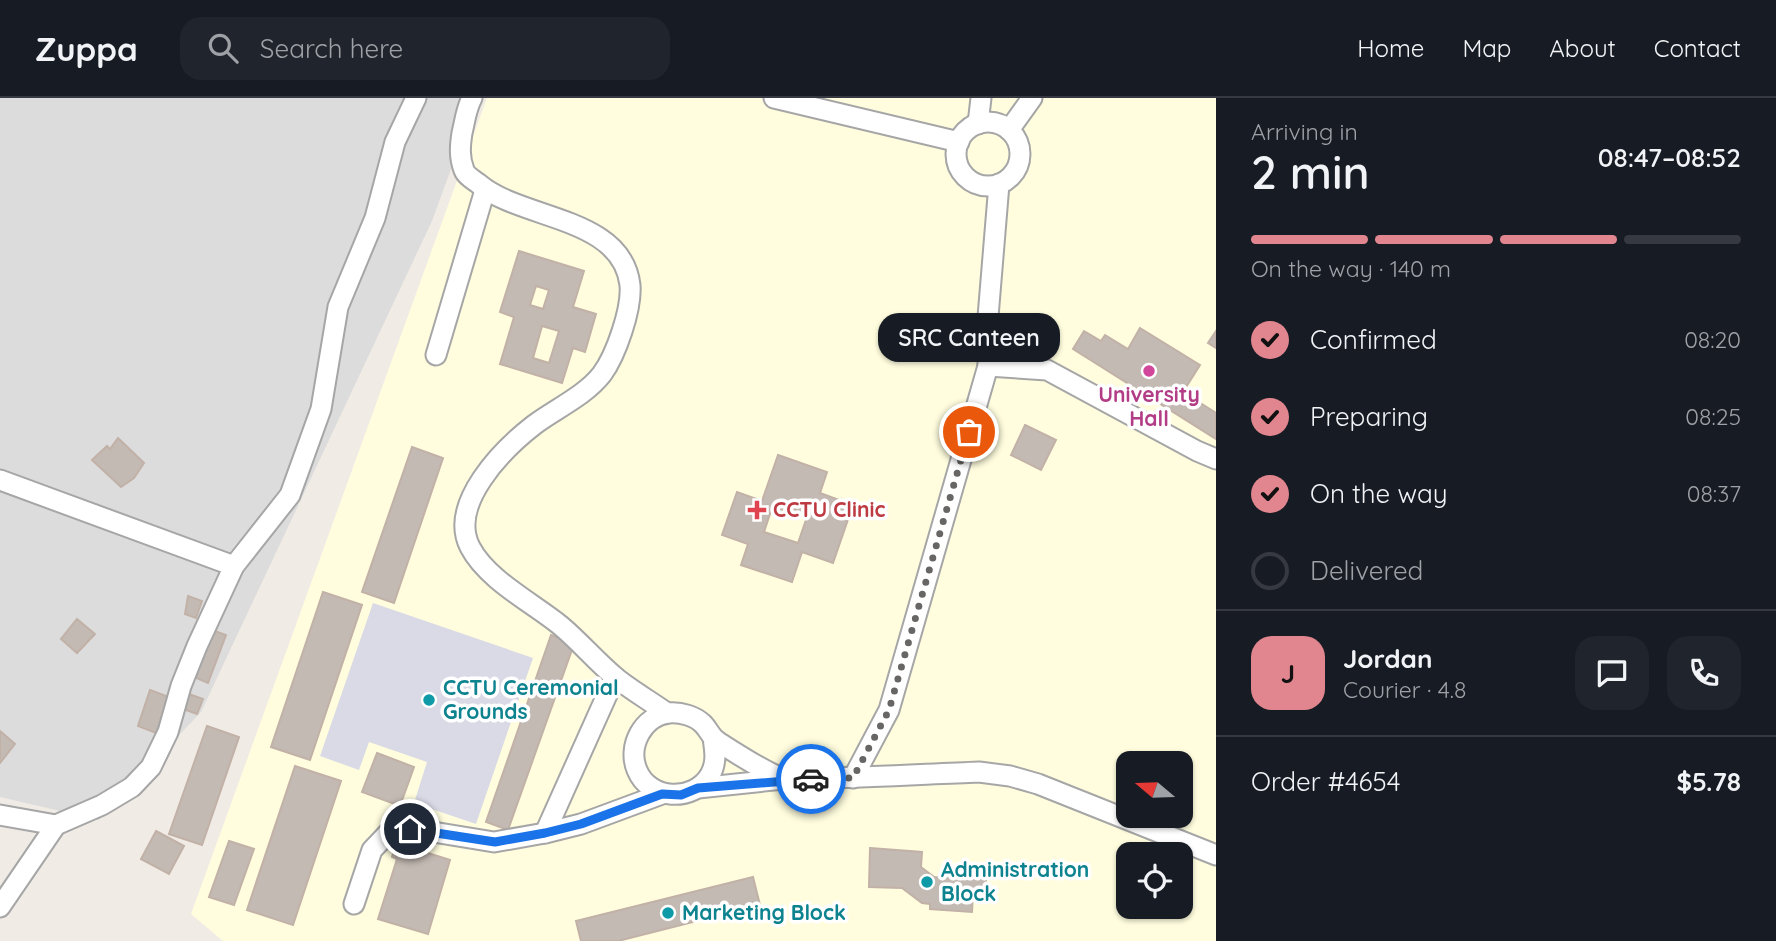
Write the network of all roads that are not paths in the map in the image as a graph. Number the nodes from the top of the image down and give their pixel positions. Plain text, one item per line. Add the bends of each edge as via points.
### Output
1 (416, 98) edge
2 (472, 98) edge
3 (774, 98) edge
4 (981, 98) edge
5 (1032, 98) edge
6 (978, 124) junction
7 (1009, 130) junction
8 (959, 142) junction
9 (999, 184) junction
10 (485, 190) junction
11 (436, 355) dead end
12 (988, 366) junction
13 (1216, 459) edge
14 (0, 480) edge
15 (234, 566) junction
16 (615, 677) junction
17 (667, 713) junction
18 (713, 738) junction
19 (853, 778) junction
20 (783, 779) junction
21 (698, 788) junction
22 (662, 794) junction
23 (0, 815) edge
24 (56, 825) junction
25 (545, 833) junction
26 (1216, 855) edge
27 (354, 904) dead end
28 (0, 907) edge

1 - 15 street via 395,142 375,218 338,307 321,409 290,495
2 - 10 street via 459,150 465,172
3 - 8 street
4 - 6 street
5 - 7 street
6 - 7 street via 1000,124
6 - 8 street
7 - 9 street via 1016,138 1020,160 1009,179
8 - 9 street via 958,166 965,176 987,186
9 - 12 street
10 - 11 street
10 - 16 street via 601,237 621,257 630,285 615,352 601,376 505,450 475,489 464,516 468,544 481,565 561,627
12 - 13 street via 1047,370
12 - 19 street via 889,710
14 - 15 street
15 - 24 street via 150,767 132,787
16 - 17 street
16 - 25 street
17 - 18 street via 686,714 703,723
17 - 22 street via 651,720 638,734 634,751 636,769 647,785
18 - 20 street
18 - 21 street via 716,757
19 - 20 street
19 - 26 street via 979,772 1010,776
20 - 21 street
21 - 22 street via 681,795
22 - 25 street
23 - 24 street
24 - 28 street
25 - 27 street via 495,842 393,828 372,850

